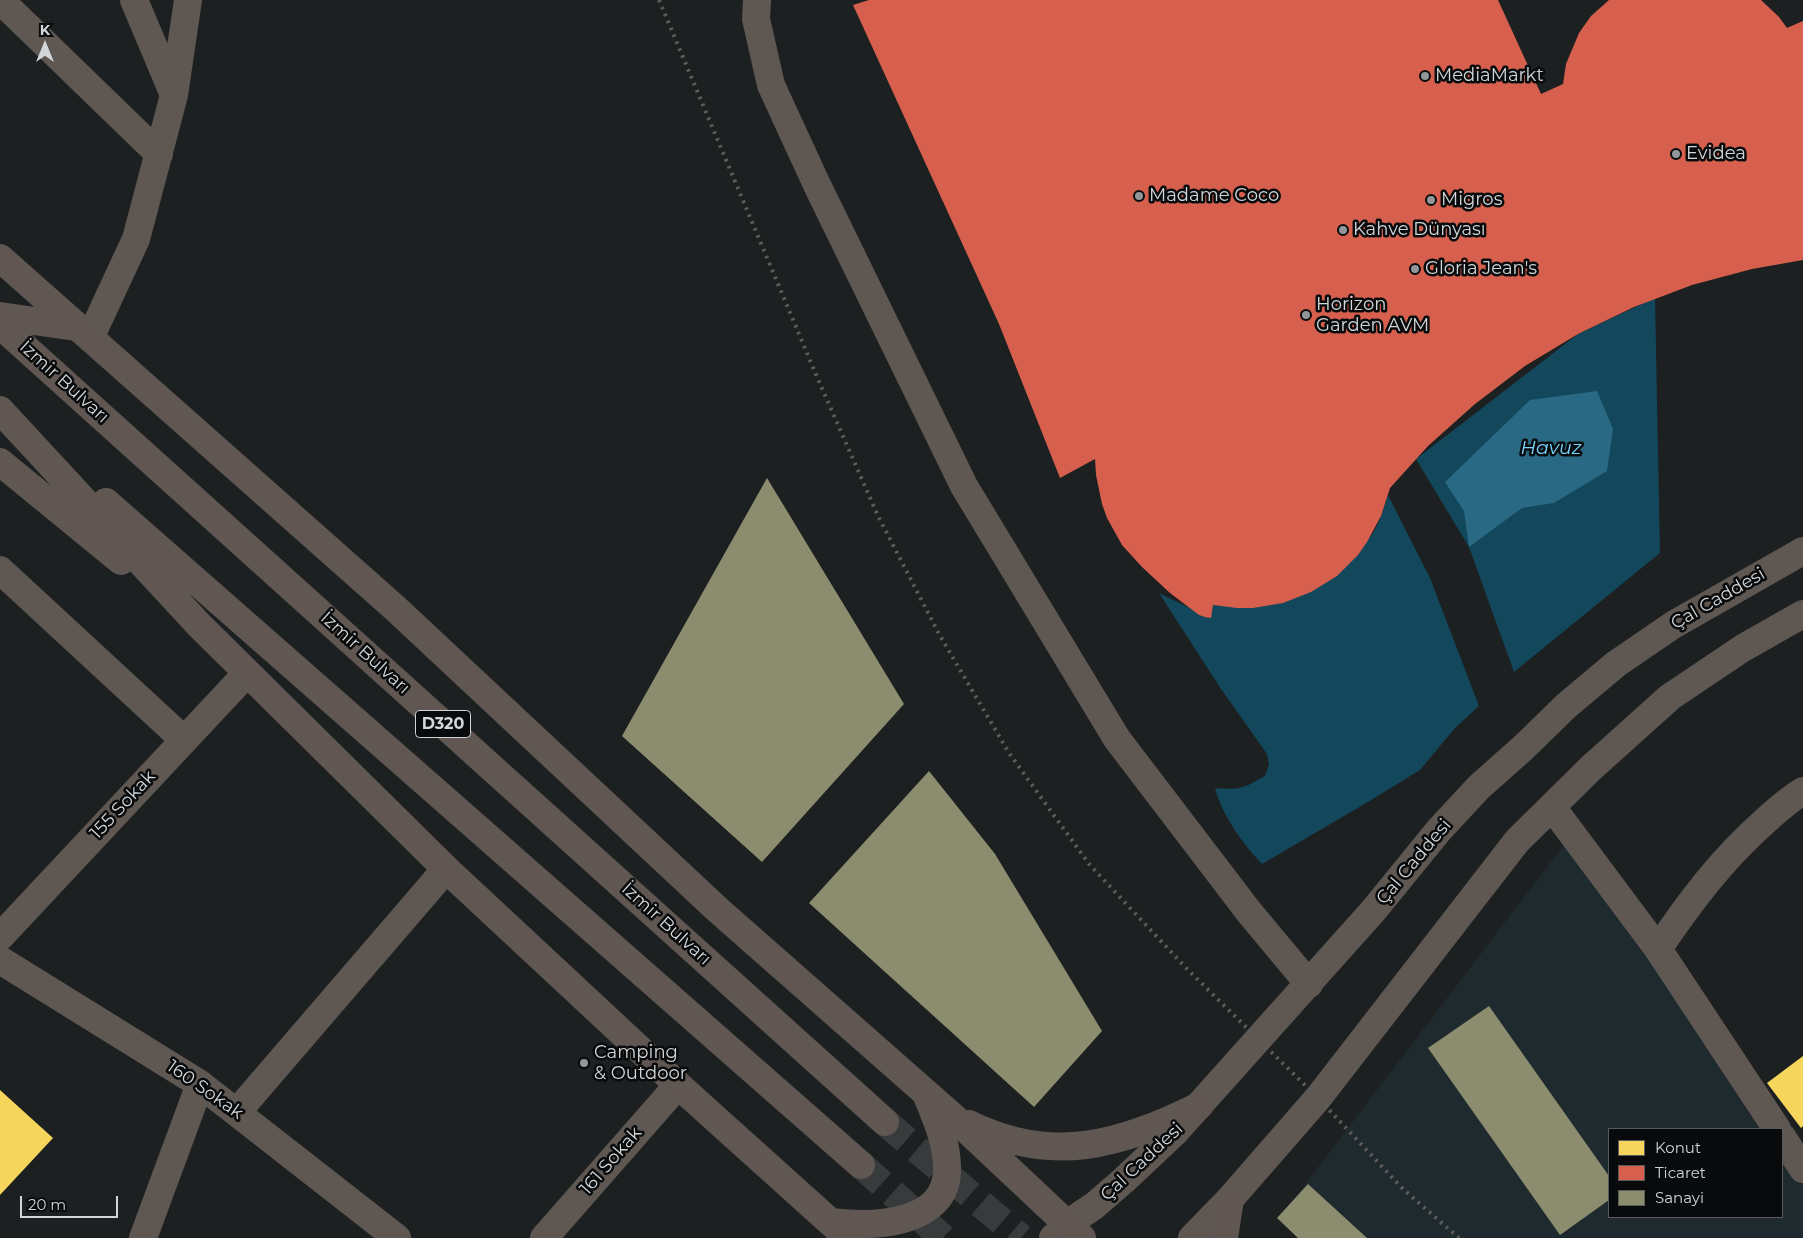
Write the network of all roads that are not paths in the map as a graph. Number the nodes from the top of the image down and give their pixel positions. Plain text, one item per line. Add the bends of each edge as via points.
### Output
1 (0, 0) edge
2 (134, 0) edge
3 (188, 0) edge
4 (757, 0) edge
5 (174, 95) junction
6 (160, 154) junction
7 (0, 258) edge
8 (0, 316) edge
9 (0, 325) edge
10 (83, 332) junction
11 (0, 409) edge
12 (0, 462) edge
13 (1803, 551) edge
14 (0, 570) edge
15 (1803, 614) edge
16 (199, 625) junction
17 (247, 673) junction
18 (184, 740) junction
19 (1803, 791) edge
20 (1552, 807) junction
21 (446, 869) junction
22 (0, 937) edge
23 (1658, 949) junction
24 (0, 960) edge
25 (1309, 984) junction
26 (200, 1084) junction
27 (678, 1085) junction
28 (926, 1092) junction
29 (1199, 1106) junction
30 (237, 1112) junction
31 (951, 1115) junction
32 (885, 1122) tunnel mouth
33 (1776, 1128) edge
34 (1783, 1139) edge
35 (861, 1165) tunnel mouth
36 (1803, 1169) edge
37 (1230, 1199) junction
38 (839, 1230) edge
39 (1067, 1233) edge
40 (143, 1238) edge
41 (397, 1238) edge
42 (544, 1238) edge
43 (1192, 1238) edge
44 (1224, 1238) edge

1 - 6 street
2 - 5 street
3 - 5 street
4 - 25 street via 756,19 771,85 964,486 1118,739 1249,912
5 - 6 street
6 - 10 street via 136,239
7 - 10 main road
8 - 10 main road
9 - 32 main road, İzmir Bulvarı / D320
10 - 28 main road via 395,608 718,910
11 - 16 main road
11 - 35 main road
12 - 16 main road
13 - 25 street, Çal Caddesi via 1672,624 1616,664 1566,706 1459,808
14 - 18 street
15 - 20 street via 1743,648 1670,697
16 - 17 main road
17 - 18 street, 155 Sokak
17 - 21 main road
18 - 22 street, 155 Sokak
19 - 23 street via 1790,798 1752,832 1717,869
20 - 23 street
20 - 37 street via 1517,841 1318,1098
21 - 27 main road
21 - 30 street
23 - 33 street
24 - 26 street, 160 Sokak
25 - 29 street, Çal Caddesi
26 - 30 street, 160 Sokak
26 - 40 street
27 - 38 main road
27 - 42 street, 161 Sokak
28 - 31 main road
28 - 38 main road via 946,1153 947,1177 940,1195 932,1204 910,1217 852,1225
29 - 31 main road via 1163,1124 1102,1142 1068,1147 1011,1141
29 - 39 street, Çal Caddesi
30 - 41 street, 160 Sokak
31 - 39 main road
34 - 36 street
37 - 43 street
37 - 44 main road

